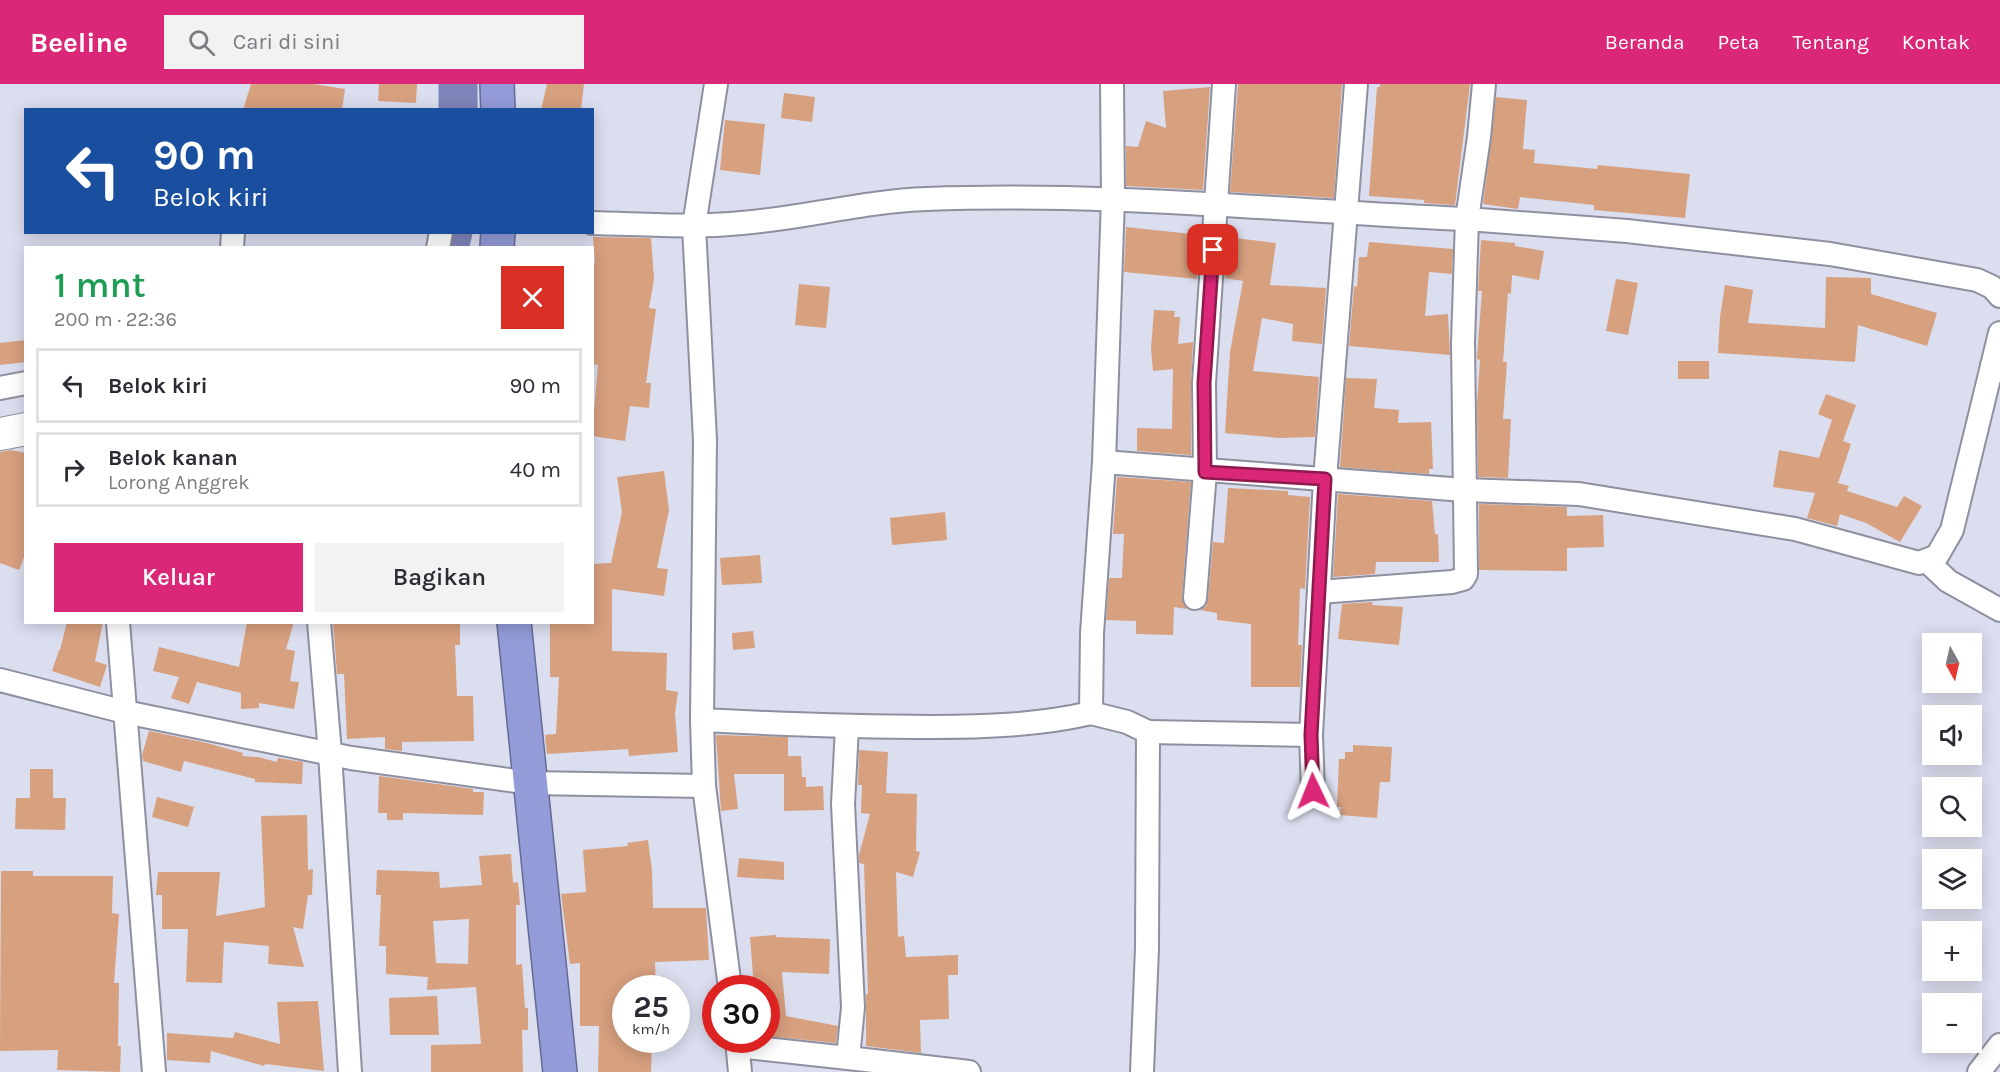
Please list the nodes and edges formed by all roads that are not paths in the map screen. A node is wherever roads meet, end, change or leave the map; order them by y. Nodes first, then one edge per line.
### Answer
1 (497, 84) edge
2 (716, 84) edge
3 (1112, 84) edge
4 (1224, 84) edge
5 (1356, 84) edge
6 (1484, 84) edge
7 (498, 108) edge
8 (1113, 198) junction
9 (1216, 206) junction
10 (1347, 214) junction
11 (1467, 219) junction
12 (594, 223) edge
13 (694, 226) junction
14 (2000, 296) edge
15 (2000, 333) edge
16 (1996, 369) edge
17 (24, 383) edge
18 (0, 388) edge
19 (24, 429) edge
20 (0, 434) edge
21 (1104, 462) junction
22 (1205, 472) junction
23 (1325, 479) junction
24 (1464, 490) junction
25 (1928, 562) junction
26 (1319, 592) junction
27 (1195, 598) dead end
28 (2000, 610) edge
29 (118, 624) edge
30 (319, 624) edge
31 (514, 624) edge
32 (0, 680) edge
33 (125, 712) junction
34 (1092, 713) junction
35 (702, 720) junction
36 (847, 727) junction
37 (1148, 732) junction
38 (1311, 735) junction
39 (330, 753) junction
40 (531, 783) junction
41 (704, 786) junction
42 (1313, 791) dead end
43 (728, 975) edge
44 (2000, 1045) edge
45 (780, 1049) edge
46 (738, 1053) edge
47 (848, 1058) junction
48 (154, 1072) edge
49 (350, 1072) edge
50 (560, 1072) edge
51 (740, 1072) edge
52 (969, 1072) edge
53 (1142, 1072) edge
54 (1979, 1072) edge

1 - 7 highway
2 - 13 street
3 - 8 street
4 - 9 street
5 - 10 street
6 - 11 street
8 - 9 street
8 - 13 street
8 - 21 street
9 - 10 street
9 - 22 street
10 - 11 street
10 - 23 street
11 - 14 street
11 - 24 street
12 - 13 street
13 - 35 street
15 - 16 street
16 - 25 street
17 - 18 street
19 - 20 street
21 - 22 street
21 - 34 street
22 - 23 street
22 - 27 street
23 - 24 street
23 - 26 street
24 - 25 street
24 - 26 street
25 - 28 street
26 - 38 street
29 - 33 street
30 - 39 street
31 - 40 highway
32 - 33 street
33 - 39 street
33 - 48 street
34 - 36 street
34 - 37 street
35 - 36 street
35 - 41 street
36 - 47 street
37 - 38 street
37 - 53 street
38 - 42 street
39 - 40 street
39 - 49 street
40 - 41 street
40 - 50 highway
41 - 43 street
44 - 54 street
45 - 47 street
46 - 51 street
47 - 52 street

